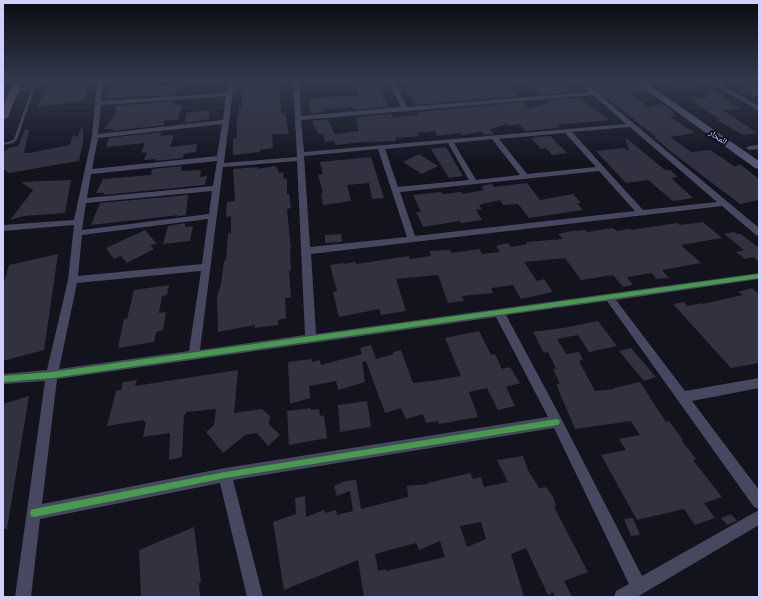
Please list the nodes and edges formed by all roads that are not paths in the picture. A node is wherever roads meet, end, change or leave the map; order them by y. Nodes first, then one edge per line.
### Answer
1 (26, 109) edge
2 (97, 109) edge
3 (228, 109) edge
4 (298, 109) edge
5 (405, 109) edge
6 (613, 109) edge
7 (678, 109) edge
8 (692, 109) edge
9 (298, 118) junction
10 (226, 122) junction
11 (632, 125) junction
12 (567, 131) junction
13 (95, 136) junction
14 (494, 137) junction
15 (450, 141) junction
16 (3, 144) edge
17 (759, 146) edge
18 (381, 147) junction
19 (749, 148) junction
20 (759, 154) edge
21 (300, 157) junction
22 (220, 162) junction
23 (759, 166) edge
24 (602, 170) junction
25 (87, 172) junction
26 (525, 177) junction
27 (474, 182) junction
28 (217, 188) junction
29 (396, 190) junction
30 (82, 201) junction
31 (725, 203) junction
32 (641, 213) junction
33 (213, 216) junction
34 (78, 227) junction
35 (3, 228) edge
36 (759, 233) edge
37 (412, 239) junction
38 (306, 251) junction
39 (206, 267) junction
40 (759, 276) edge
41 (73, 280) junction
42 (609, 297) junction
43 (499, 312) junction
44 (311, 339) junction
45 (194, 355) junction
46 (52, 375) junction
47 (3, 379) edge
48 (759, 383) edge
49 (682, 397) junction
50 (557, 422) junction
51 (225, 475) junction
52 (759, 502) edge
53 (34, 513) junction
54 (759, 517) edge
55 (639, 587) junction
56 (23, 597) edge
57 (255, 597) edge
58 (622, 597) edge

1 - 16 lane
2 - 13 street
3 - 10 street
4 - 9 street
5 - 9 street
6 - 11 street
7 - 23 street, المحار
8 - 19 street
9 - 21 street
10 - 13 street
10 - 22 street
11 - 12 street
11 - 31 street
12 - 14 street
12 - 24 street
13 - 25 street
14 - 15 street
14 - 26 street
15 - 18 street
15 - 27 street
17 - 19 street
18 - 21 street
18 - 29 street
19 - 20 street
21 - 22 street
21 - 38 street
22 - 25 street
22 - 28 street
24 - 26 street
24 - 32 street
25 - 30 street
26 - 27 street
27 - 29 street
28 - 30 street
28 - 33 street
29 - 37 street
30 - 34 street
31 - 32 street
31 - 36 street
32 - 37 street
33 - 34 street
33 - 39 street
34 - 35 street
34 - 41 street
37 - 38 street
38 - 44 street
39 - 41 street
39 - 45 street
40 - 42 street
41 - 46 street
42 - 43 street
42 - 49 street
43 - 44 street
43 - 50 street
44 - 45 street
45 - 46 street
46 - 47 street
46 - 53 street
48 - 49 street
49 - 52 street
50 - 51 street
50 - 55 street
51 - 53 street
51 - 57 street
53 - 56 street
54 - 55 street
55 - 58 street

